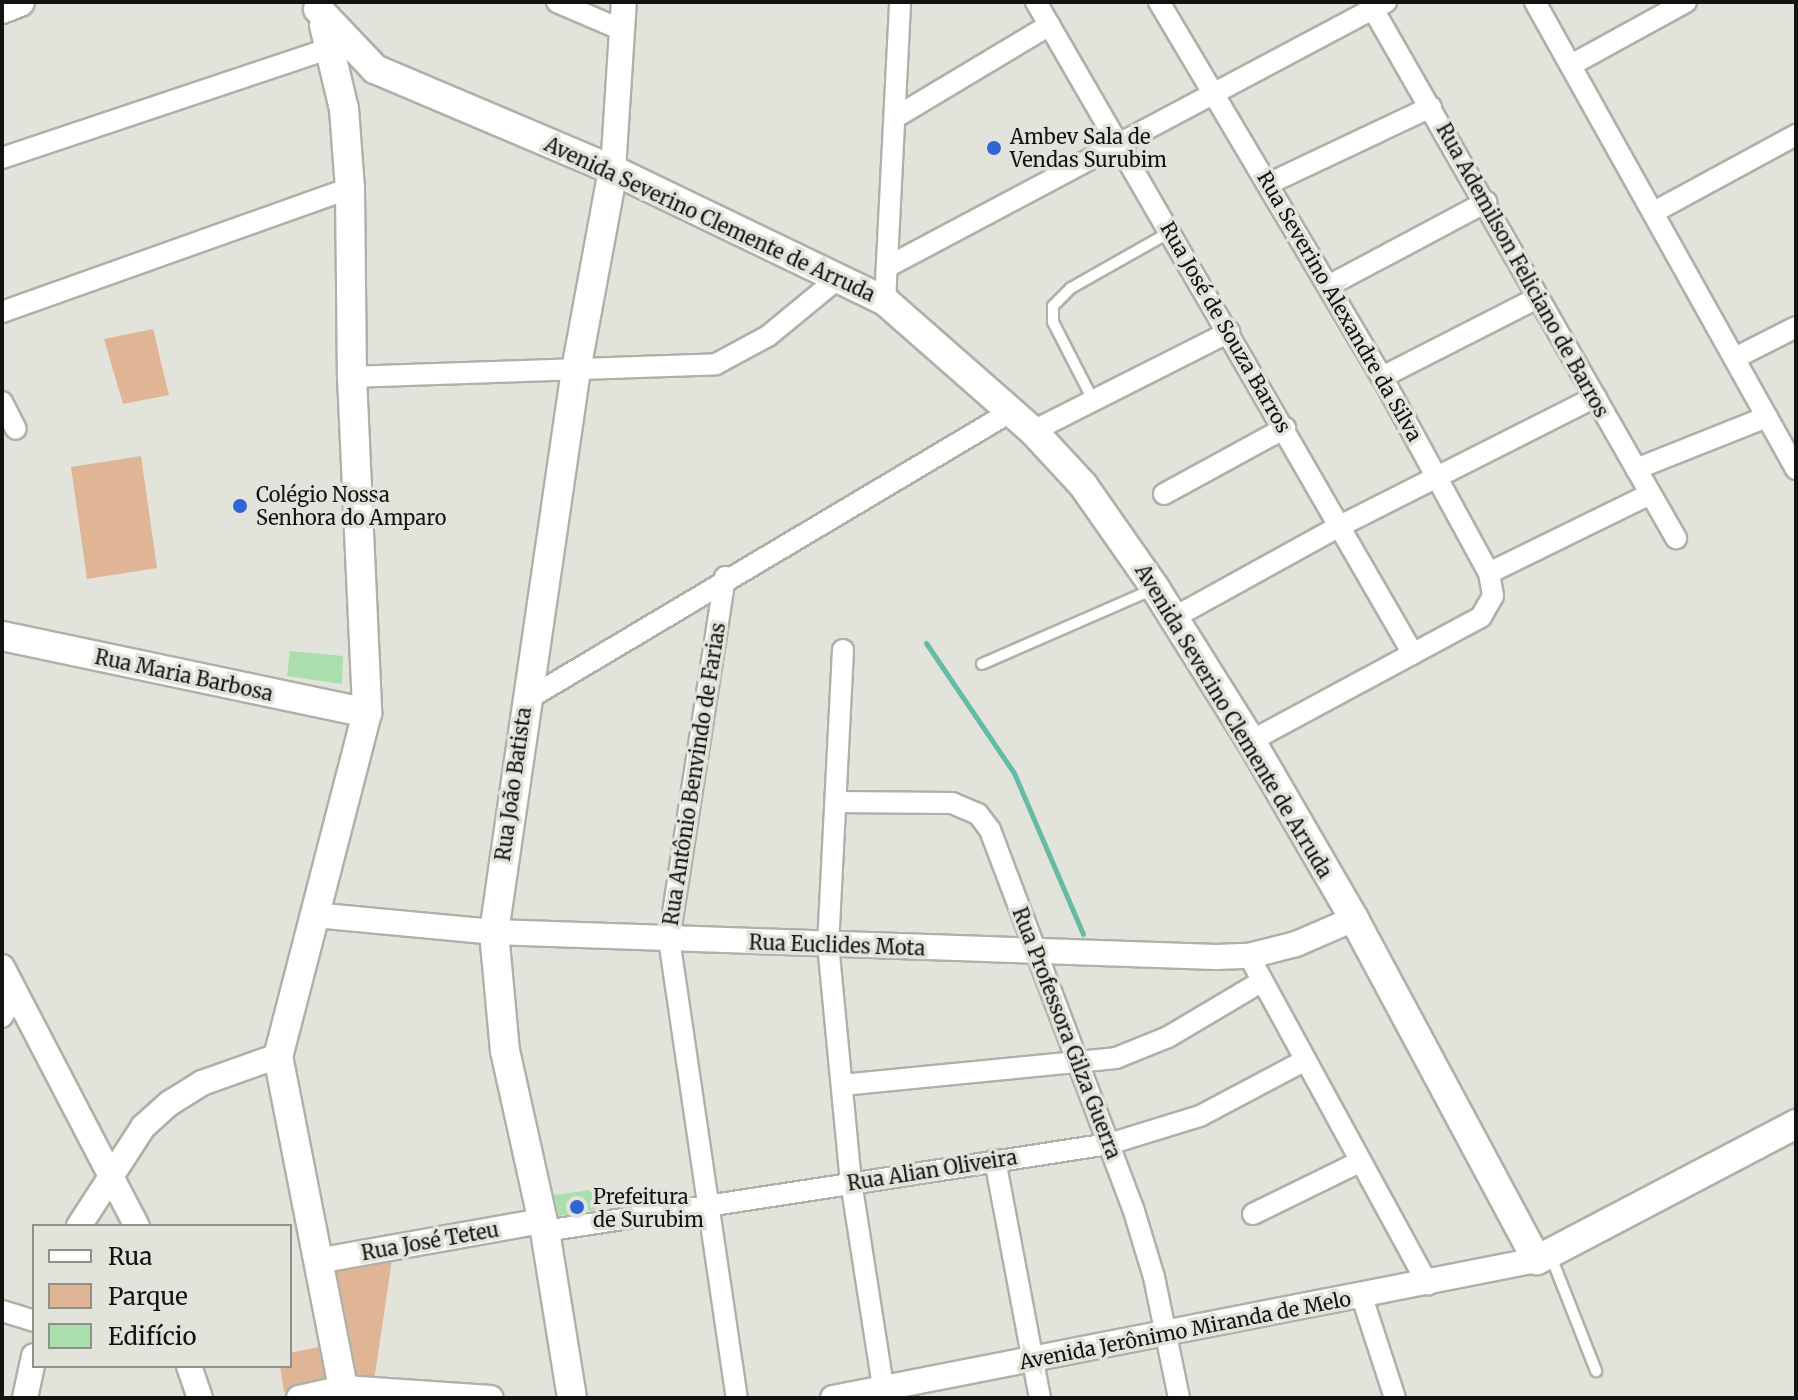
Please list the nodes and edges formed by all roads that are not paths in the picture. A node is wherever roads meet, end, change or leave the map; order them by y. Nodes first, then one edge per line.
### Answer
1 (20, 2) edge
2 (557, 2) edge
3 (624, 2) edge
4 (900, 2) edge
5 (1036, 2) edge
6 (1159, 2) edge
7 (1535, 2) edge
8 (1686, 2) edge
9 (323, 4) edge
10 (1376, 4) edge
11 (2, 9) edge
12 (1050, 25) junction
13 (622, 30) junction
14 (333, 47) junction
15 (1571, 65) junction
16 (1215, 93) junction
17 (1431, 107) junction
18 (896, 117) junction
19 (1796, 135) edge
20 (1119, 144) junction
21 (2, 158) edge
22 (613, 170) junction
23 (1270, 183) junction
24 (350, 188) junction
25 (1486, 202) junction
26 (1654, 212) junction
27 (1170, 232) junction
28 (889, 266) junction
29 (841, 276) junction
30 (1330, 285) junction
31 (1537, 298) junction
32 (885, 301) junction
33 (2, 312) edge
34 (1796, 327) edge
35 (1229, 332) junction
36 (1735, 358) junction
37 (576, 370) junction
38 (352, 377) junction
39 (1382, 377) junction
40 (1595, 397) junction
41 (1093, 400) junction
42 (2, 402) edge
43 (1012, 411) junction
44 (1767, 417) junction
45 (1285, 428) junction
46 (16, 429) dead end
47 (1033, 431) junction
48 (1636, 469) junction
49 (1796, 469) edge
50 (1437, 476) junction
51 (1164, 494) dead end
52 (1650, 494) junction
53 (1342, 525) junction
54 (1676, 538) dead end
55 (1489, 573) junction
56 (725, 577) junction
57 (1155, 588) junction
58 (1175, 617) junction
59 (2, 636) edge
60 (843, 650) dead end
61 (1413, 654) junction
62 (982, 664) dead end
63 (526, 700) junction
64 (367, 713) junction
65 (1251, 741) junction
66 (836, 802) junction
67 (314, 915) junction
68 (1354, 919) junction
69 (494, 932) junction
70 (669, 939) junction
71 (828, 944) junction
72 (1036, 951) junction
73 (1249, 956) junction
74 (2, 967) edge
75 (1259, 983) junction
76 (16, 994) junction
77 (2, 1017) edge
78 (278, 1056) junction
79 (1304, 1061) junction
80 (1077, 1062) junction
81 (842, 1085) junction
82 (1796, 1124) edge
83 (1109, 1144) junction
84 (995, 1160) junction
85 (1361, 1161) junction
86 (111, 1170) junction
87 (851, 1182) junction
88 (710, 1206) junction
89 (1253, 1214) dead end
90 (80, 1224) edge
91 (136, 1224) edge
92 (544, 1226) junction
93 (1544, 1257) junction
94 (317, 1261) junction
95 (1428, 1284) junction
96 (1362, 1297) junction
97 (2, 1311) edge
98 (32, 1320) edge
99 (1165, 1334) junction
100 (1033, 1360) junction
101 (32, 1365) edge
102 (190, 1368) edge
103 (1596, 1371) dead end
104 (344, 1393) edge
105 (884, 1393) edge
106 (25, 1398) edge
107 (200, 1398) edge
108 (299, 1398) edge
109 (491, 1398) edge
110 (572, 1398) edge
111 (737, 1398) edge
112 (833, 1398) edge
113 (1040, 1398) edge
114 (1179, 1398) edge
115 (1395, 1398) edge

1 - 11 main road
2 - 13 street
3 - 13 street
4 - 18 street
5 - 12 street, Rua José de Souza Barros
6 - 16 street, Rua Severino Alexandre da Silva
7 - 15 street
8 - 15 street
9 - 14 main road
9 - 22 main road, Avenida Severino Clemente de Arruda
10 - 16 street
10 - 17 street, Rua Ademilson Feliciano de Barros
12 - 18 street
12 - 20 street, Rua José de Souza Barros
13 - 22 street
14 - 21 street
14 - 24 main road
15 - 26 street
16 - 20 street
16 - 23 street, Rua Severino Alexandre da Silva
17 - 23 street
17 - 25 street, Rua Ademilson Feliciano de Barros
18 - 28 street
19 - 26 street
20 - 27 street, Rua José de Souza Barros
20 - 28 street
22 - 29 main road, Avenida Severino Clemente de Arruda
22 - 37 main road, Rua João Batista
23 - 30 street, Rua Severino Alexandre da Silva
24 - 33 street
24 - 38 main road
25 - 30 street
25 - 31 street, Rua Ademilson Feliciano de Barros
26 - 36 street
27 - 35 street, Rua José de Souza Barros
27 - 41 lane
28 - 32 street
29 - 32 main road, Avenida Severino Clemente de Arruda
29 - 37 street
30 - 39 street, Rua Severino Alexandre da Silva
31 - 39 street
31 - 40 street, Rua Ademilson Feliciano de Barros
32 - 43 main road, Avenida Severino Clemente de Arruda
34 - 36 street
35 - 41 street
35 - 45 street, Rua José de Souza Barros
36 - 44 street
37 - 38 street
37 - 63 main road, Rua João Batista
38 - 64 main road
39 - 50 street, Rua Severino Alexandre da Silva
40 - 48 street, Rua Ademilson Feliciano de Barros
40 - 50 street
41 - 47 street
42 - 46 street
43 - 47 main road, Avenida Severino Clemente de Arruda
43 - 56 street
44 - 48 street
44 - 49 street
45 - 51 street
45 - 53 street, Rua José de Souza Barros
47 - 57 main road, Avenida Severino Clemente de Arruda
48 - 52 street, Rua Ademilson Feliciano de Barros
50 - 53 street
50 - 55 street, Rua Severino Alexandre da Silva
52 - 54 street, Rua Ademilson Feliciano de Barros
52 - 55 street
53 - 58 street
53 - 61 street, Rua José de Souza Barros
55 - 61 street
56 - 63 street
56 - 70 street, Rua Antônio Benvindo de Farias
57 - 58 main road, Avenida Severino Clemente de Arruda
57 - 62 lane
58 - 65 main road, Avenida Severino Clemente de Arruda
59 - 64 main road, Rua Maria Barbosa
60 - 66 street
61 - 65 street
63 - 69 main road, Rua João Batista
64 - 67 main road
65 - 68 main road, Avenida Severino Clemente de Arruda
66 - 71 street
66 - 72 street, Rua Professora Gilza Guerra
67 - 69 street, Rua Euclides Mota
67 - 78 main road
68 - 73 street, Rua Euclides Mota
68 - 93 main road, Avenida Severino Clemente de Arruda
69 - 70 street, Rua Euclides Mota
69 - 92 main road, Rua João Batista
70 - 71 street, Rua Euclides Mota
70 - 88 street, Rua Antônio Benvindo de Farias
71 - 72 street, Rua Euclides Mota
71 - 81 street
72 - 73 street, Rua Euclides Mota
72 - 80 street, Rua Professora Gilza Guerra
73 - 75 street
74 - 76 street
75 - 79 street
75 - 80 street
76 - 77 street
76 - 86 street
78 - 86 street
78 - 94 main road
79 - 83 street, Rua Alian Oliveira
79 - 85 street
80 - 81 street
80 - 83 street, Rua Professora Gilza Guerra
81 - 87 street
82 - 93 main road
83 - 84 street, Rua Alian Oliveira
83 - 99 street, Rua Professora Gilza Guerra
84 - 87 street, Rua Alian Oliveira
84 - 100 street
85 - 89 street
85 - 95 street
86 - 90 street
86 - 91 street
87 - 88 street, Rua Alian Oliveira
87 - 105 street
88 - 92 street, Rua Alian Oliveira
88 - 111 street, Rua Antônio Benvindo de Farias
92 - 94 street, Rua José Teteu
92 - 110 main road, Rua João Batista
93 - 95 street, Avenida Jerônimo Miranda de Melo
93 - 103 lane
94 - 104 main road
95 - 96 street, Avenida Jerônimo Miranda de Melo
96 - 99 street, Avenida Jerônimo Miranda de Melo
96 - 115 street
97 - 98 street
99 - 100 street, Avenida Jerônimo Miranda de Melo
99 - 114 street, Rua Professora Gilza Guerra
100 - 105 street, Avenida Jerônimo Miranda de Melo
100 - 113 street
101 - 106 street
102 - 107 street
104 - 108 street
104 - 109 street
105 - 112 street, Avenida Jerônimo Miranda de Melo

